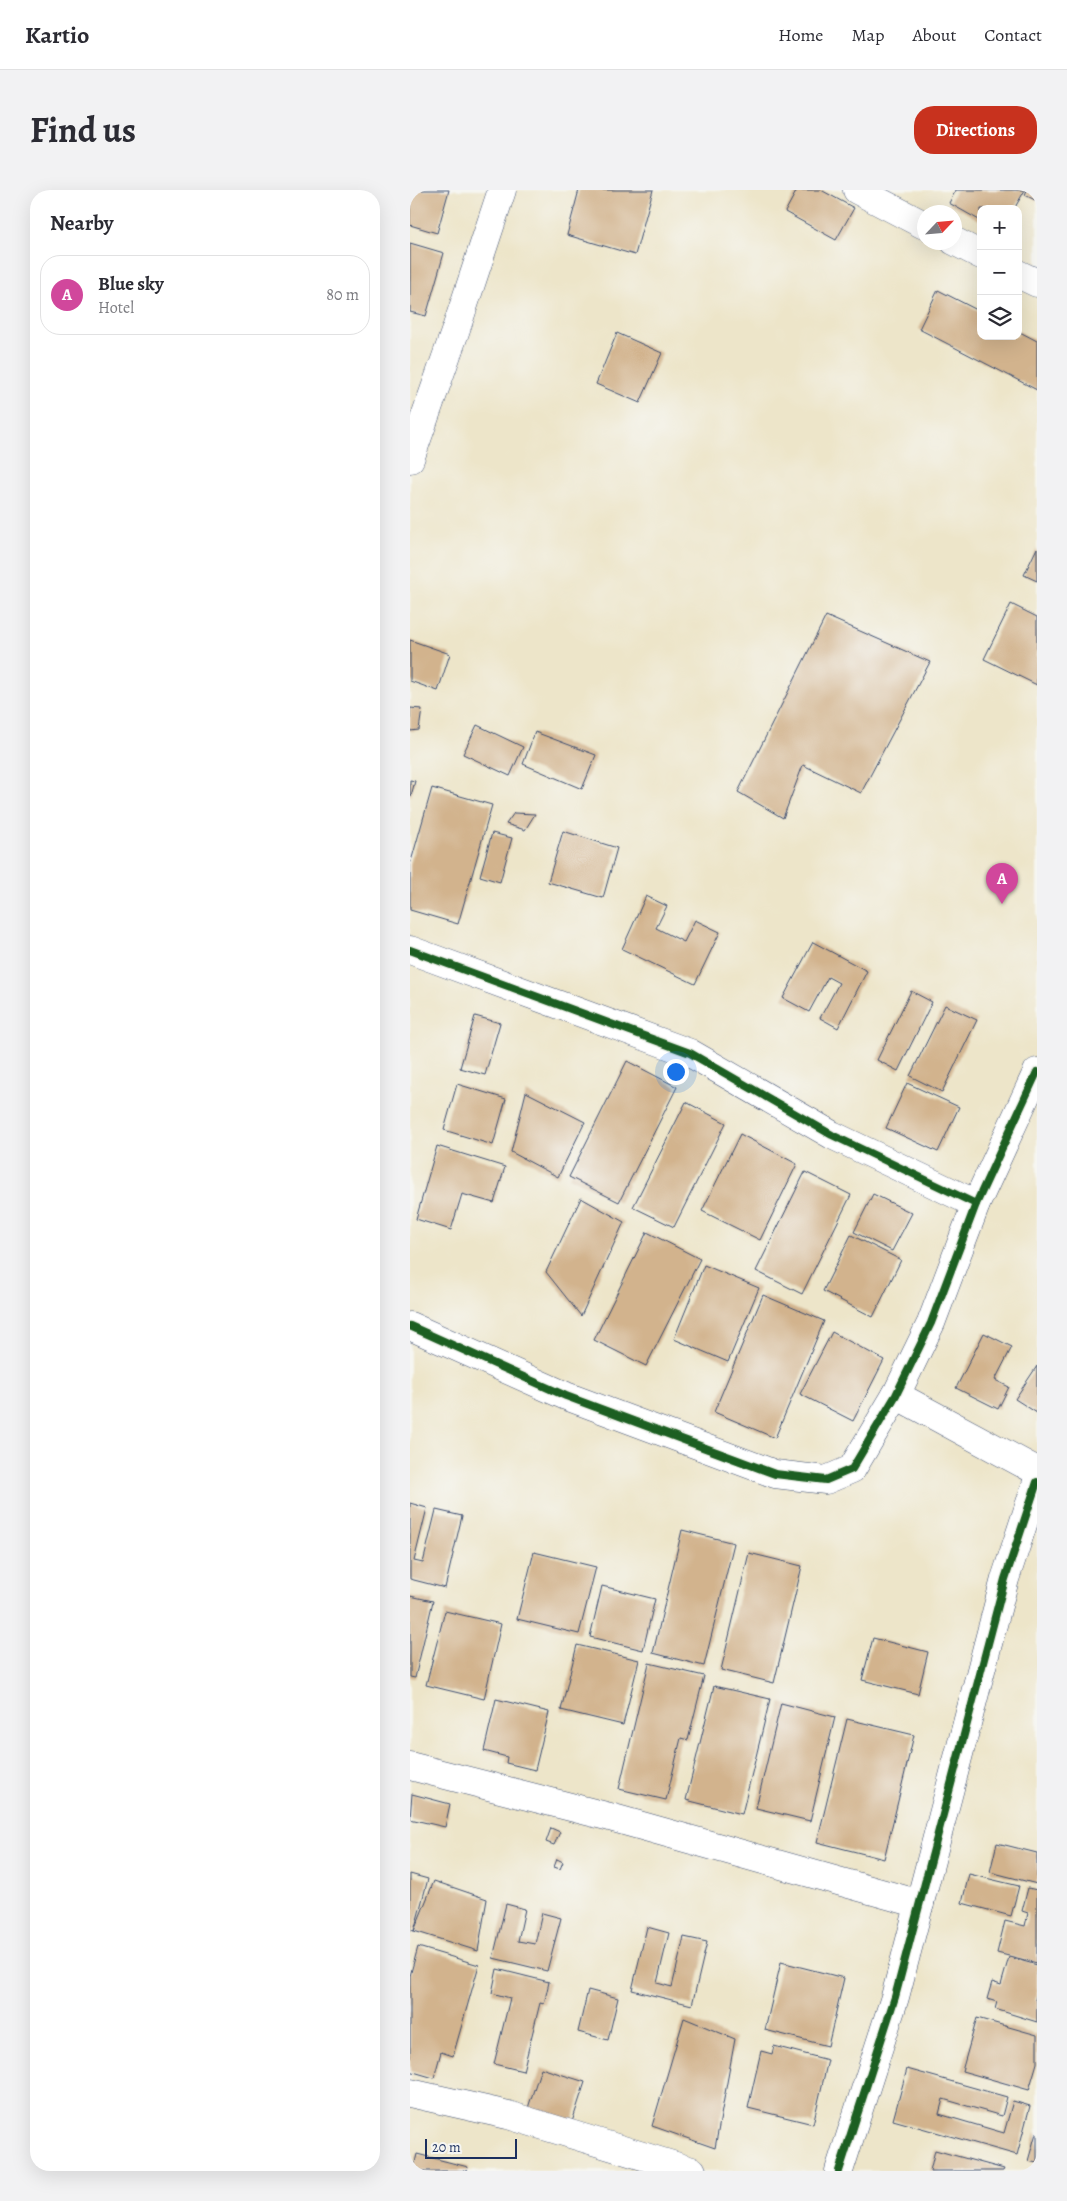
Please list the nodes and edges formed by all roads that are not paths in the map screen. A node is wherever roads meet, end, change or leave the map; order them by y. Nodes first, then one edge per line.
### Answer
1 (502, 190) edge
2 (857, 190) edge
3 (917, 221) edge
4 (962, 245) edge
5 (977, 253) edge
6 (1022, 276) edge
7 (1037, 283) edge
8 (410, 459) edge
9 (410, 950) edge
10 (1035, 1082) edge
11 (976, 1204) junction
12 (410, 1326) edge
13 (896, 1394) junction
14 (1037, 1471) edge
15 (1037, 1482) edge
16 (410, 1766) edge
17 (920, 1904) junction
18 (410, 2092) edge
19 (692, 2171) edge
20 (839, 2171) edge

1 - 8 street
2 - 3 street
4 - 5 street
6 - 7 street
9 - 11 street
10 - 11 street
11 - 13 street
12 - 13 street
13 - 14 street
15 - 17 street
16 - 17 street
17 - 20 street
18 - 19 street

